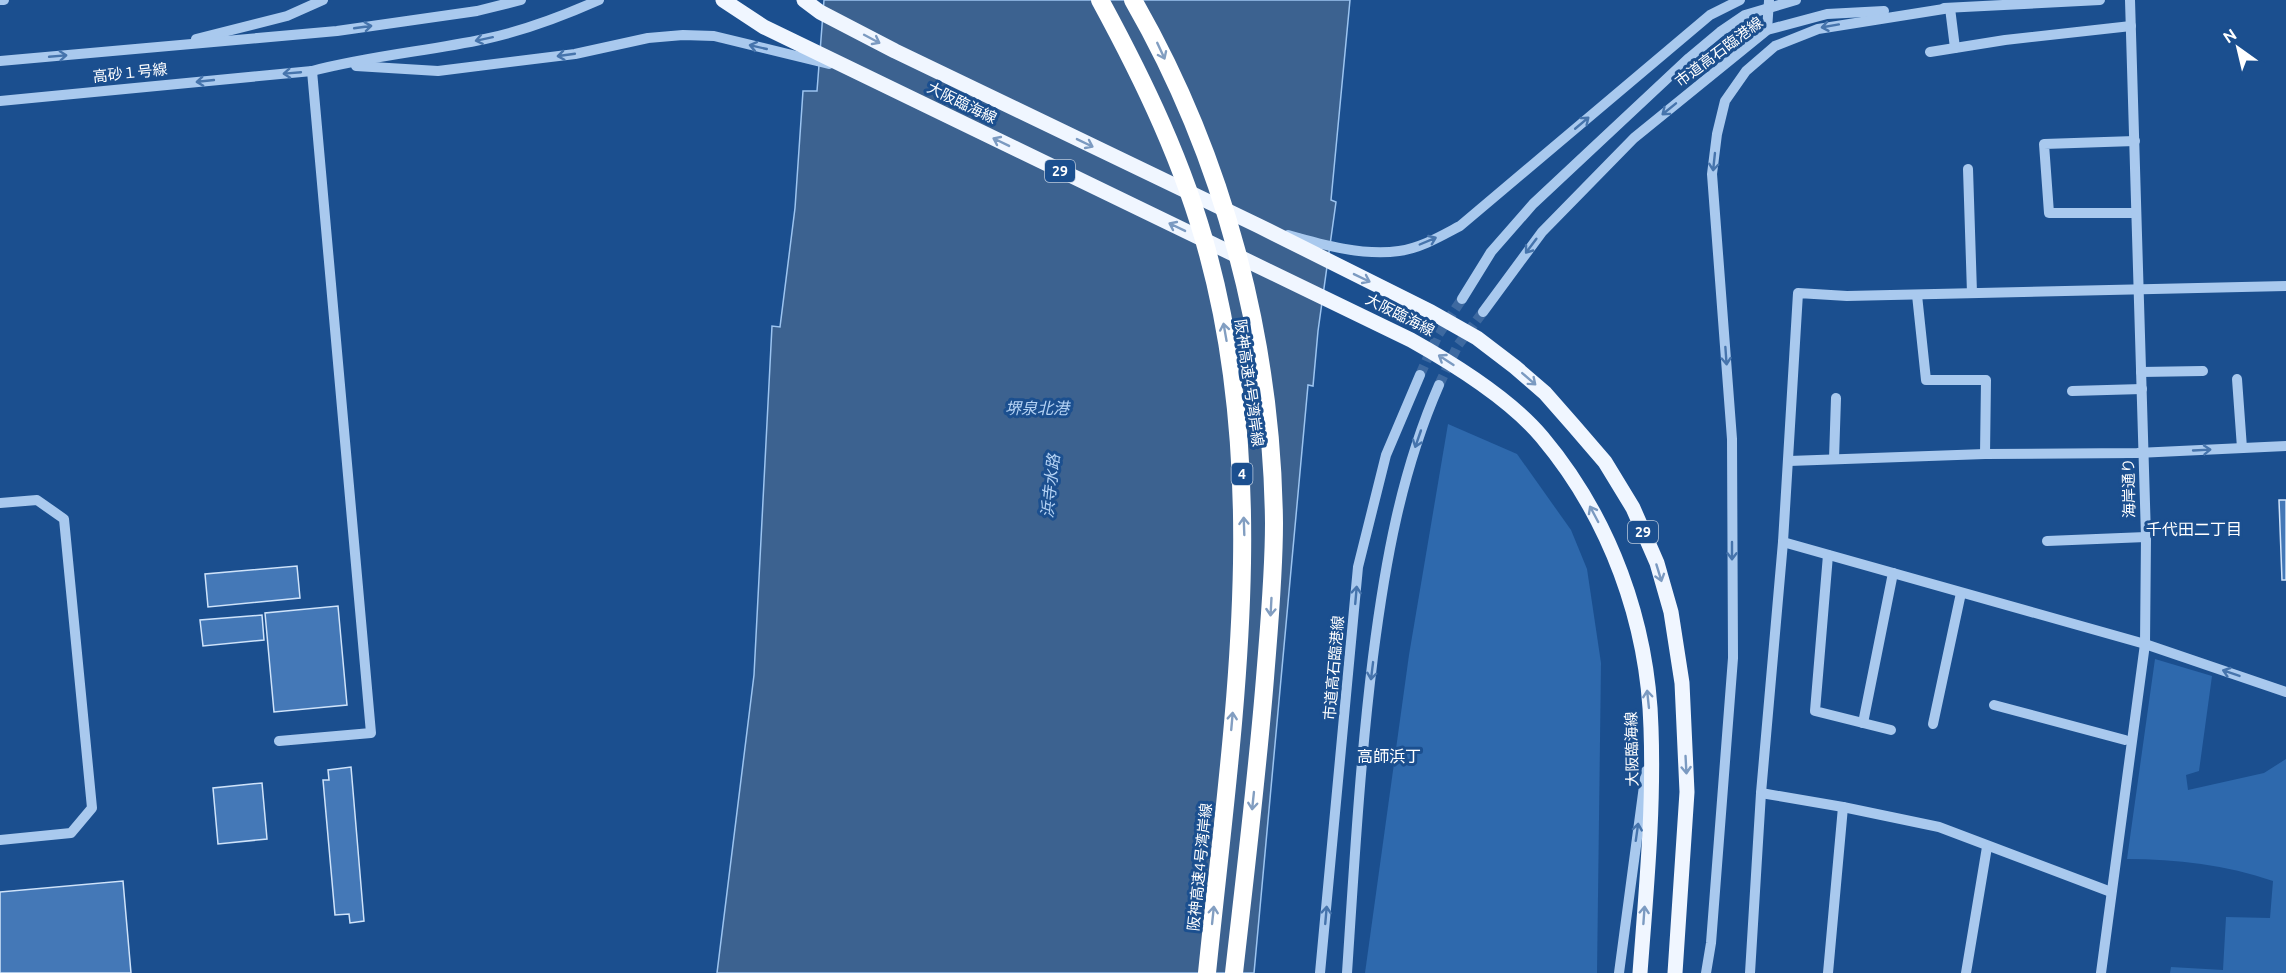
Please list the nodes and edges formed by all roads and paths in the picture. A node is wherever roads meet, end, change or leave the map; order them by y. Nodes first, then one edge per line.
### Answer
1 (521, 0) edge
2 (598, 0) edge
3 (723, 0) edge
4 (804, 0) edge
5 (1100, 0) edge
6 (1133, 0) edge
7 (1740, 0) edge
8 (1796, 0) edge
9 (2100, 0) edge
10 (2130, 0) edge
11 (319, 1) edge
12 (1769, 3) edge
13 (1950, 8) junction
14 (2131, 26) junction
15 (1767, 30) junction
16 (161, 48) junction
17 (1955, 48) junction
18 (1930, 52) dead end
19 (815, 56) junction
20 (0, 61) edge
21 (338, 64) junction
22 (312, 71) junction
23 (0, 101) edge
24 (2134, 141) junction
25 (1968, 170) dead end
26 (2136, 213) junction
27 (1310, 247) junction
28 (2286, 286) edge
29 (2138, 290) junction
30 (1972, 293) junction
31 (1917, 295) junction
32 (1462, 299) tunnel mouth
33 (1483, 312) tunnel mouth
34 (2203, 371) dead end
35 (2141, 372) junction
36 (1420, 375) tunnel mouth
37 (2237, 379) dead end
38 (1439, 385) tunnel mouth
39 (2142, 389) junction
40 (2072, 391) dead end
41 (1836, 398) dead end
42 (2286, 446) edge
43 (2242, 448) junction
44 (2144, 453) junction
45 (1984, 454) junction
46 (1834, 459) junction
47 (1789, 461) junction
48 (0, 503) edge
49 (2146, 537) junction
50 (2047, 541) dead end
51 (1783, 543) junction
52 (1828, 555) junction
53 (1893, 573) junction
54 (1961, 593) junction
55 (2145, 644) junction
56 (2286, 692) edge
57 (1994, 705) dead end
58 (1863, 723) junction
59 (1933, 724) dead end
60 (1651, 727) junction
61 (1891, 730) dead end
62 (2125, 740) dead end
63 (279, 741) dead end
64 (1761, 793) junction
65 (1843, 807) junction
66 (0, 840) edge
67 (1987, 847) junction
68 (2111, 892) junction
69 (1207, 973) edge
70 (1234, 973) edge
71 (1320, 973) edge
72 (1347, 973) edge
73 (1618, 973) edge
74 (1640, 973) edge
75 (1675, 973) edge
76 (1706, 973) edge
77 (1749, 973) edge
78 (1828, 973) edge
79 (1966, 973) edge
80 (2101, 973) edge

16 -> 1 street, 高砂１号線
2 -> 21 street
3 - 19 main road, 大阪臨海線 / 29
4 -> 27 main road, 大阪臨海線 / 29
69 -> 5 highway, 阪神高速4号湾岸線 / 4
6 -> 70 highway, 阪神高速4号湾岸線 / 4
27 -> 7 street
8 - 12 street, 市道高石臨港線
9 - 13 street, 市道高石臨港線
10 - 14 street, 海岸通り
11 - 16 street
12 - 15 street
12 - 32 street, 市道高石臨港線
13 - 15 street, 市道高石臨港線
13 - 17 street
13 -> 76 street
14 - 17 street
14 - 24 street, 海岸通り
15 -> 33 street, 市道高石臨港線
20 -> 16 street, 高砂１号線
17 - 18 street
19 -> 21 street
60 -> 19 main road, 大阪臨海線 / 29
21 - 22 street, 高砂１号線
22 -> 23 street, 高砂１号線
22 - 63 street
24 - 26 street, 海岸通り
24 - 26 street
25 - 30 street
26 - 29 street, 海岸通り
27 -> 75 main road, 大阪臨海線 / 29
28 - 29 street
29 - 30 street
29 - 35 street, 海岸通り
30 - 31 street
31 - 45 street
31 - 47 street
34 - 35 street
35 - 39 street, 海岸通り
71 -> 36 street, 市道高石臨港線
37 - 43 street
38 -> 72 street
39 - 40 street
39 - 44 street, 海岸通り
41 - 46 street
42 - 43 street
44 -> 43 street
44 - 45 street
44 - 49 street, 海岸通り
45 - 46 street
46 - 47 street
47 - 51 street
48 - 66 street
49 - 50 street
49 - 55 street, 海岸通り
51 - 52 street
51 - 64 street
52 - 53 street
52 - 58 street
53 - 54 street
53 - 58 street
54 - 55 street
54 - 59 street
56 -> 55 street
55 - 68 street, 海岸通り
57 - 62 street
58 - 61 street
73 -> 60 street
74 -> 60 main road, 大阪臨海線 / 29
64 - 65 street
64 - 77 street
65 - 67 street
65 - 78 street
67 - 68 street
67 - 79 street
68 - 80 street, 海岸通り

